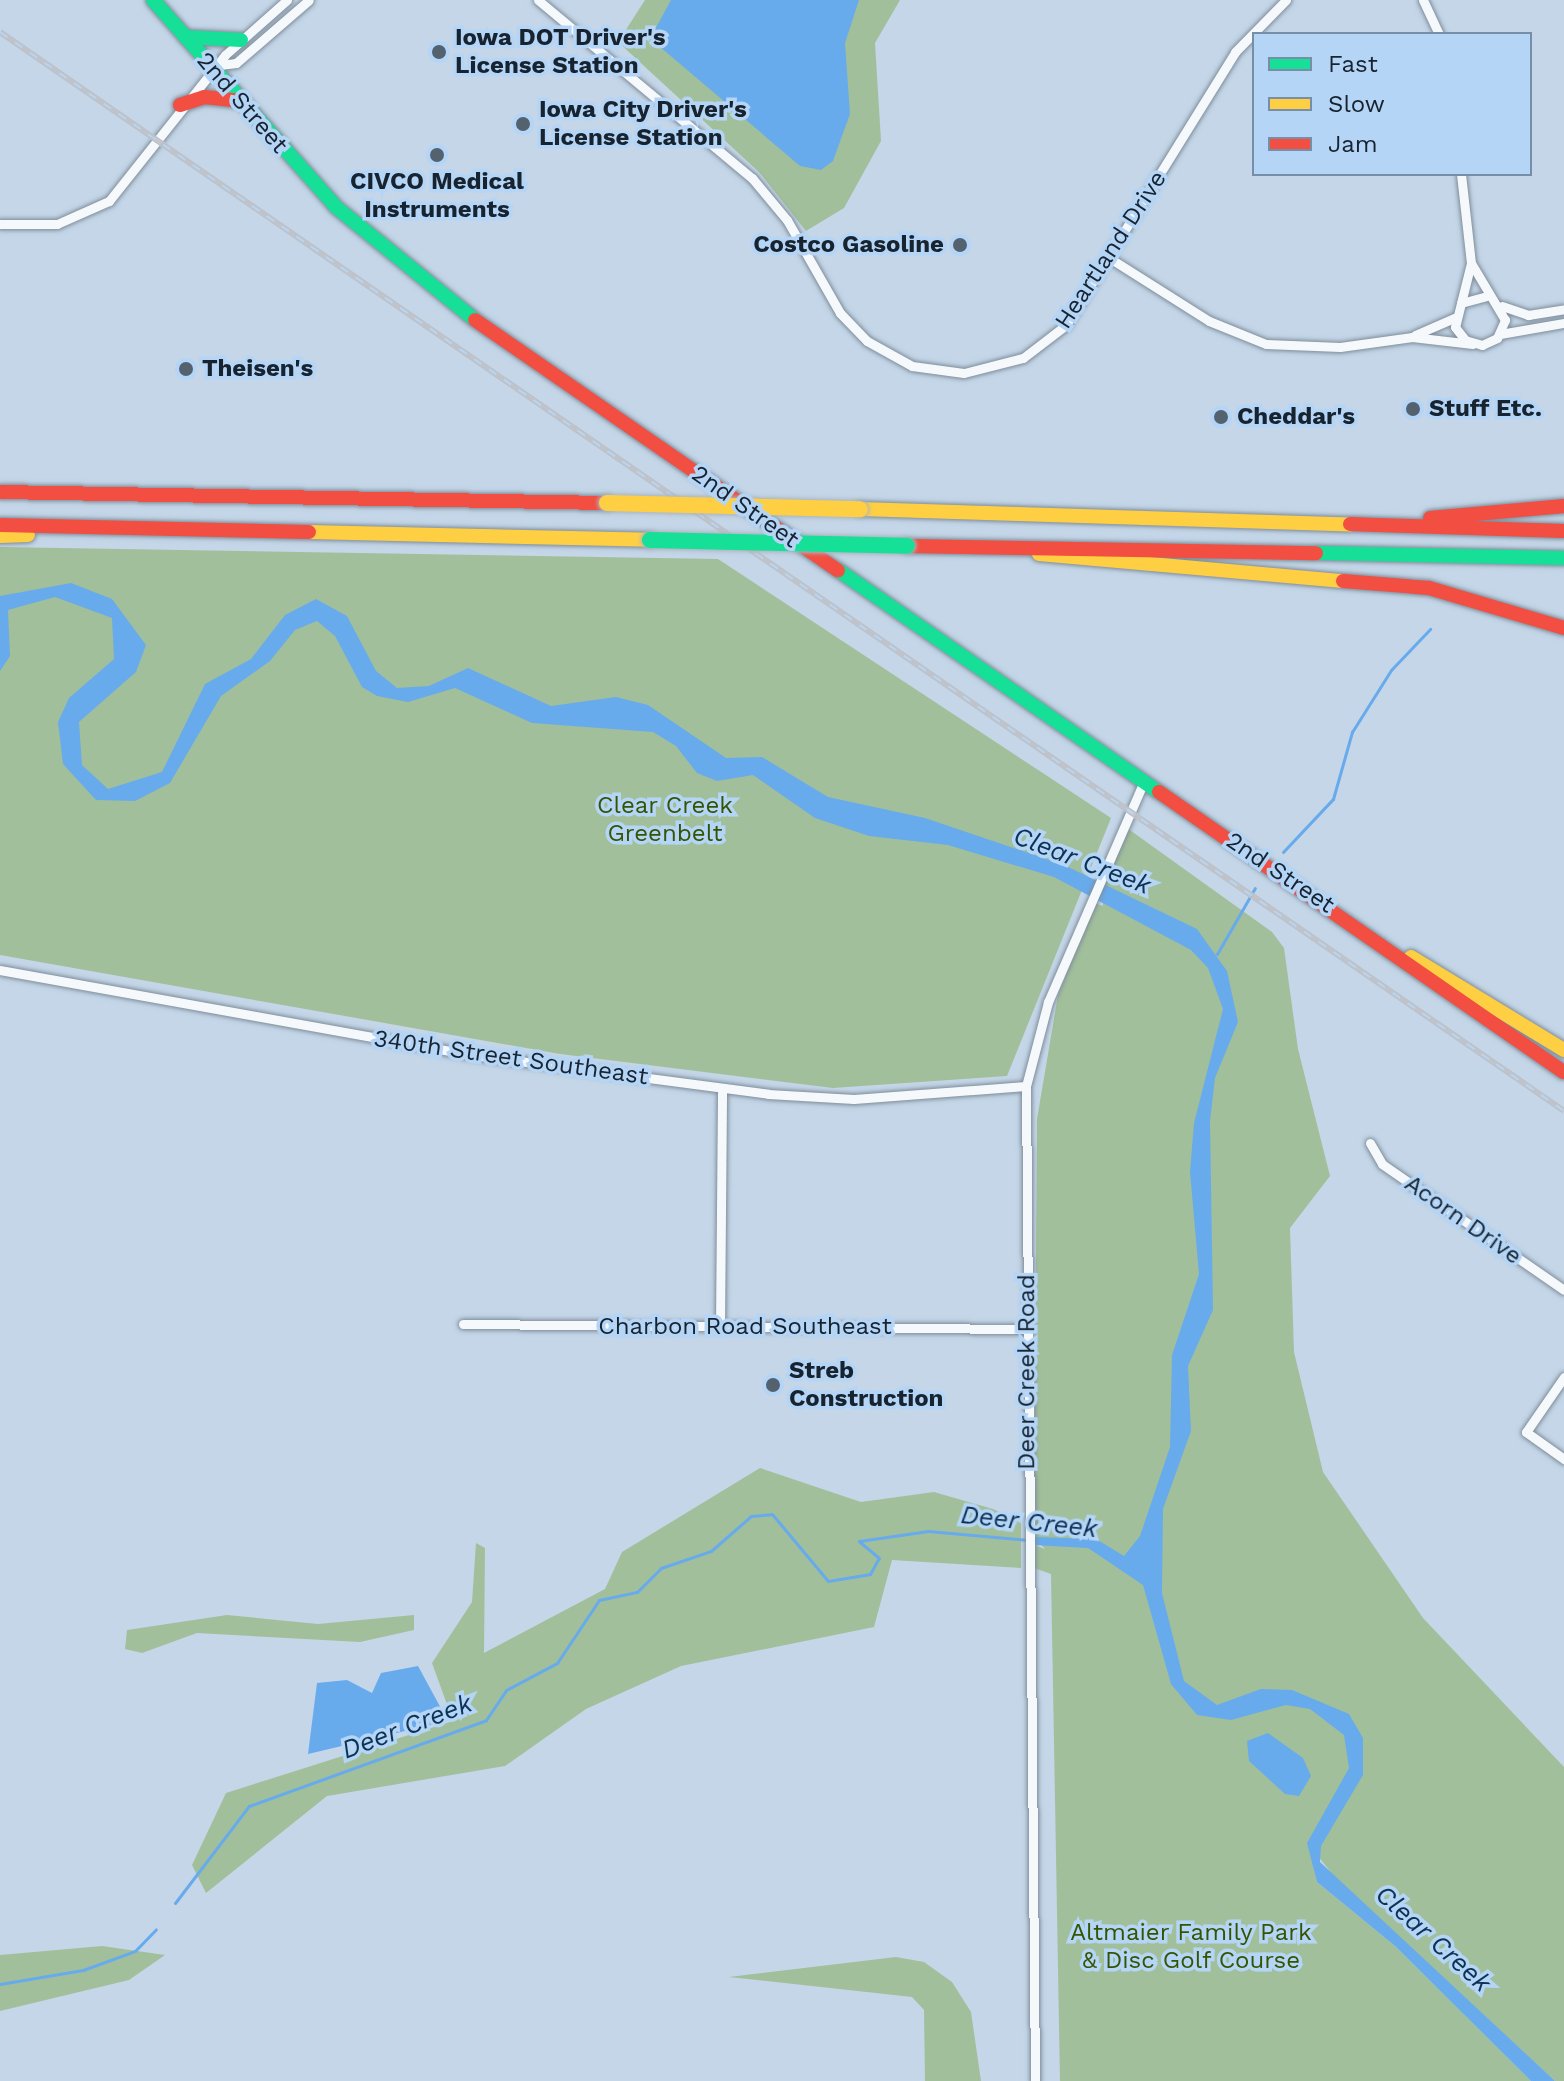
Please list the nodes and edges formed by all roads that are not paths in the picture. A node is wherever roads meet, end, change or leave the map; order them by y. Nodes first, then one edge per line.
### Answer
1 (153, 0) edge
2 (287, 0) edge
3 (309, 0) edge
4 (538, 0) edge
5 (1286, 0) edge
6 (1423, 0) edge
7 (1255, 32) edge
8 (1438, 32) edge
9 (1252, 35) edge
10 (185, 37) junction
11 (241, 40) junction
12 (217, 68) junction
13 (240, 101) junction
14 (180, 105) junction
15 (1461, 176) edge
16 (0, 224) edge
17 (1111, 259) junction
18 (1471, 263) junction
19 (1488, 296) junction
20 (1461, 303) junction
21 (1501, 305) junction
22 (1564, 309) edge
23 (1454, 318) junction
24 (1564, 323) edge
25 (1500, 334) junction
26 (1412, 337) junction
27 (1473, 344) junction
28 (0, 483) edge
29 (0, 492) edge
30 (196, 496) junction
31 (1564, 506) edge
32 (1284, 524) junction
33 (0, 525) edge
34 (186, 527) junction
35 (1564, 531) edge
36 (0, 536) edge
37 (1010, 546) junction
38 (1564, 558) edge
39 (1564, 628) edge
40 (1144, 781) junction
41 (1393, 948) junction
42 (0, 970) edge
43 (1564, 1050) edge
44 (1564, 1072) edge
45 (1026, 1086) junction
46 (722, 1088) junction
47 (1370, 1143) dead end
48 (1564, 1290) edge
49 (463, 1324) dead end
50 (720, 1326) junction
51 (1028, 1329) junction
52 (1564, 1377) edge
53 (1564, 1459) edge
54 (1035, 2081) edge

1 - 10 main road, 2nd Street
2 - 11 street
3 - 12 street
4 - 17 street, Heartland Drive
5 - 7 street, Heartland Drive
6 - 8 street
9 - 17 street, Heartland Drive
10 - 11 main road
10 - 12 main road, 2nd Street
11 - 12 street
12 - 13 main road, 2nd Street
12 - 14 street
13 - 14 main road
13 - 40 main road, 2nd Street
14 - 16 street
15 - 18 street
17 - 26 street
18 - 19 street
18 - 20 street
19 - 20 street
19 - 21 street
20 - 23 street
21 - 22 street
21 - 25 street
23 - 26 street
23 - 27 street
24 - 25 street
25 - 27 street
26 - 27 street
28 - 30 main road
29 - 30 main road
30 - 32 main road, bridge
31 - 32 main road
32 - 35 main road
33 - 34 main road
34 - 36 main road
34 - 37 main road, bridge
37 - 38 main road
37 - 39 main road
40 - 41 main road, 2nd Street
40 - 45 street, Deer Creek Road
41 - 43 main road, 2nd Street
41 - 44 main road, 2nd Street
42 - 46 street, 340th Street Southeast
45 - 46 street, 340th Street Southeast
45 - 51 street, Deer Creek Road
46 - 50 street
47 - 48 street, Acorn Drive
49 - 50 street, Charbon Road Southeast
50 - 51 street, Charbon Road Southeast
51 - 54 street, Deer Creek Road
52 - 53 street

